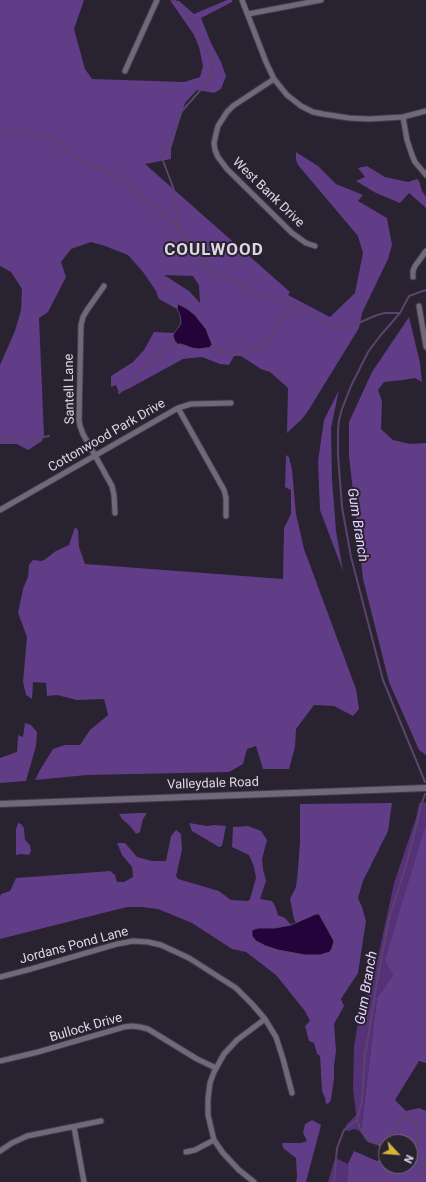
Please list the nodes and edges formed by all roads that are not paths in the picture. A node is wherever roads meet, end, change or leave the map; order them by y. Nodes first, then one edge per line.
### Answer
1 (157, 0) edge
2 (242, 0) edge
3 (321, 0) edge
4 (248, 14) junction
5 (125, 71) dead end
6 (274, 79) junction
7 (426, 111) edge
8 (403, 116) junction
9 (426, 175) edge
10 (315, 246) dead end
11 (426, 251) edge
12 (413, 277) dead end
13 (104, 286) dead end
14 (419, 306) dead end
15 (426, 347) edge
16 (231, 403) dead end
17 (178, 408) junction
18 (95, 455) junction
19 (0, 510) edge
20 (115, 514) dead end
21 (226, 516) dead end
22 (426, 788) edge
23 (0, 804) edge
24 (0, 978) edge
25 (265, 1019) junction
26 (0, 1061) edge
27 (216, 1068) junction
28 (292, 1093) dead end
29 (101, 1121) dead end
30 (74, 1126) junction
31 (214, 1140) junction
32 (0, 1151) edge
33 (186, 1152) dead end
34 (84, 1182) edge
35 (254, 1182) edge

1 - 5 street
2 - 4 street
3 - 4 street
4 - 6 street
6 - 8 street
6 - 10 street, West Bank Drive
7 - 8 street
8 - 9 street
11 - 12 street
13 - 18 street, Santell Lane
14 - 15 street
16 - 17 street, Cottonwood Park Drive
17 - 18 street, Cottonwood Park Drive
17 - 21 street
18 - 19 street, Cottonwood Park Drive
18 - 20 street, Santell Lane
22 - 23 street, Valleydale Road
24 - 25 street, Jordans Pond Lane
25 - 27 street
25 - 28 street, Jordans Pond Lane
26 - 27 street, Bullock Drive
27 - 31 street
29 - 30 street
30 - 32 street
30 - 34 street
31 - 33 street
31 - 35 street

